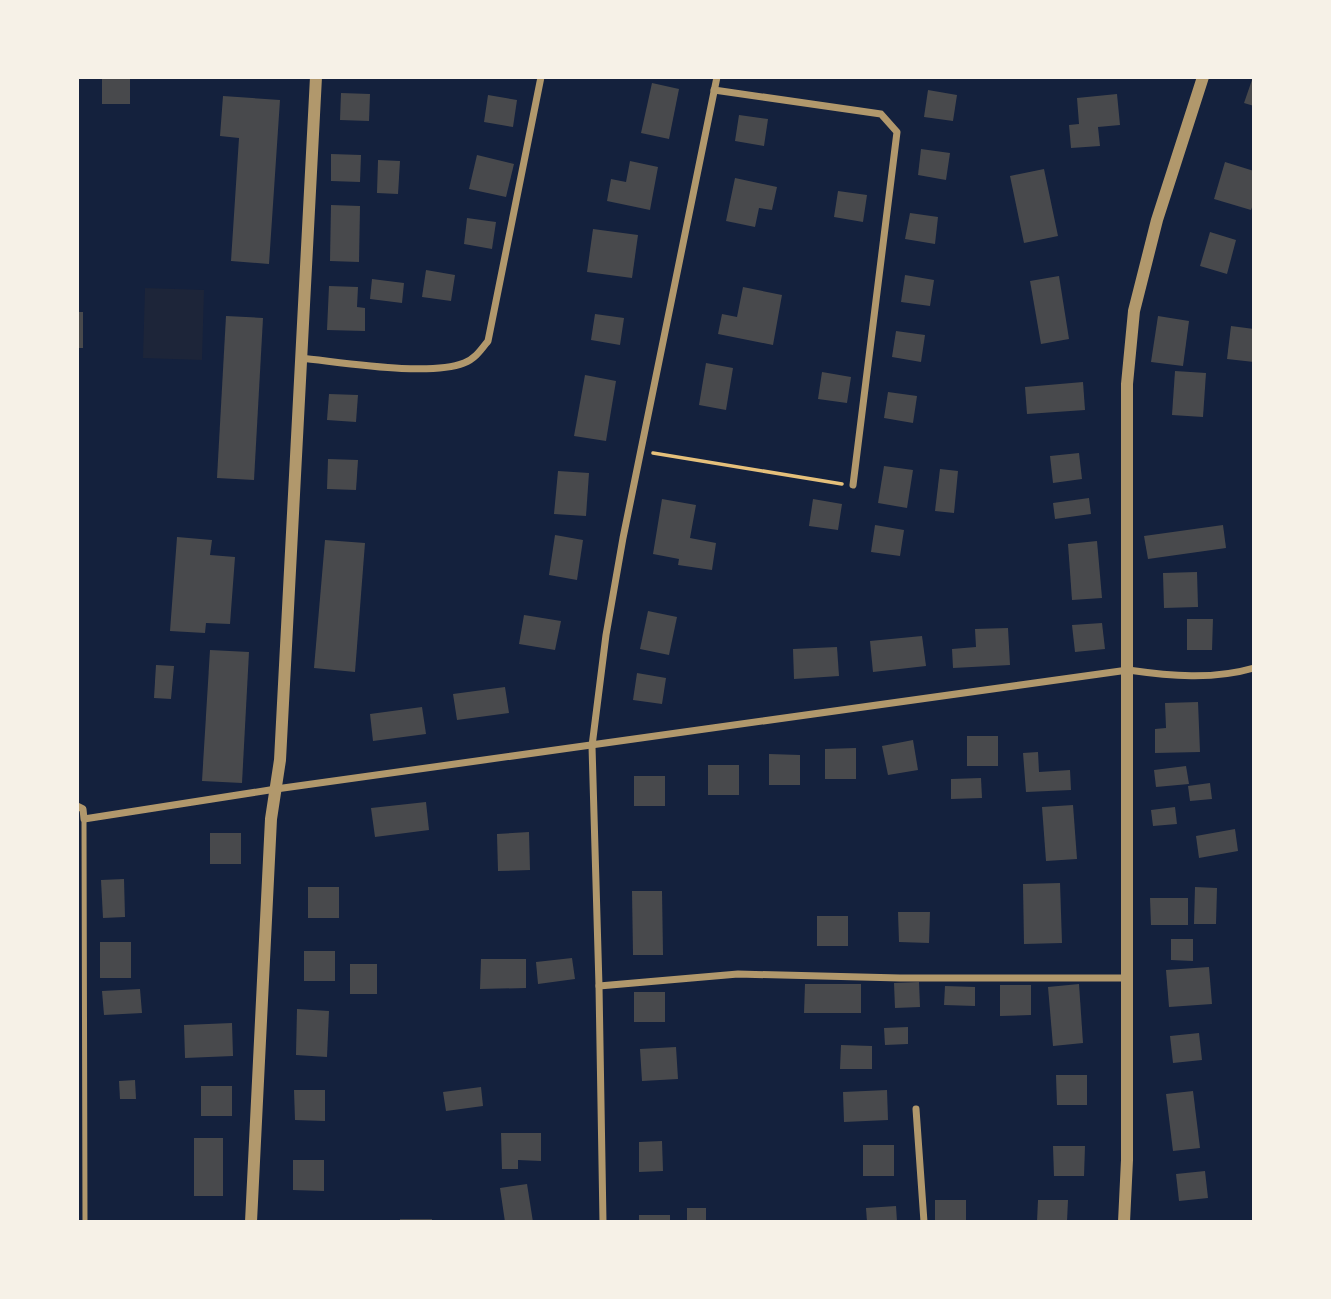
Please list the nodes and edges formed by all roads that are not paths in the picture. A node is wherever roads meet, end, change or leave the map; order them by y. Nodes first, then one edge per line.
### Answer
1 (316, 77) edge
2 (541, 77) edge
3 (717, 77) edge
4 (1203, 77) edge
5 (714, 90) junction
6 (300, 358) junction
7 (853, 485) road end
8 (1254, 668) edge
9 (1128, 670) junction
10 (592, 746) junction
11 (276, 789) junction
12 (77, 806) edge
13 (85, 819) junction
14 (1125, 978) junction
15 (599, 986) junction
16 (916, 1109) dead end
17 (85, 1222) edge
18 (251, 1222) edge
19 (603, 1222) edge
20 (924, 1222) edge
21 (1124, 1222) edge

1 - 6 street
2 - 6 street
3 - 5 street
4 - 9 street
5 - 7 street
5 - 10 street
6 - 11 street
8 - 9 street
9 - 10 street
9 - 14 street
10 - 11 street
10 - 15 street
11 - 13 street
11 - 18 street
12 - 13 street
13 - 17 lane
14 - 15 street
14 - 21 street
15 - 19 street
16 - 20 street

